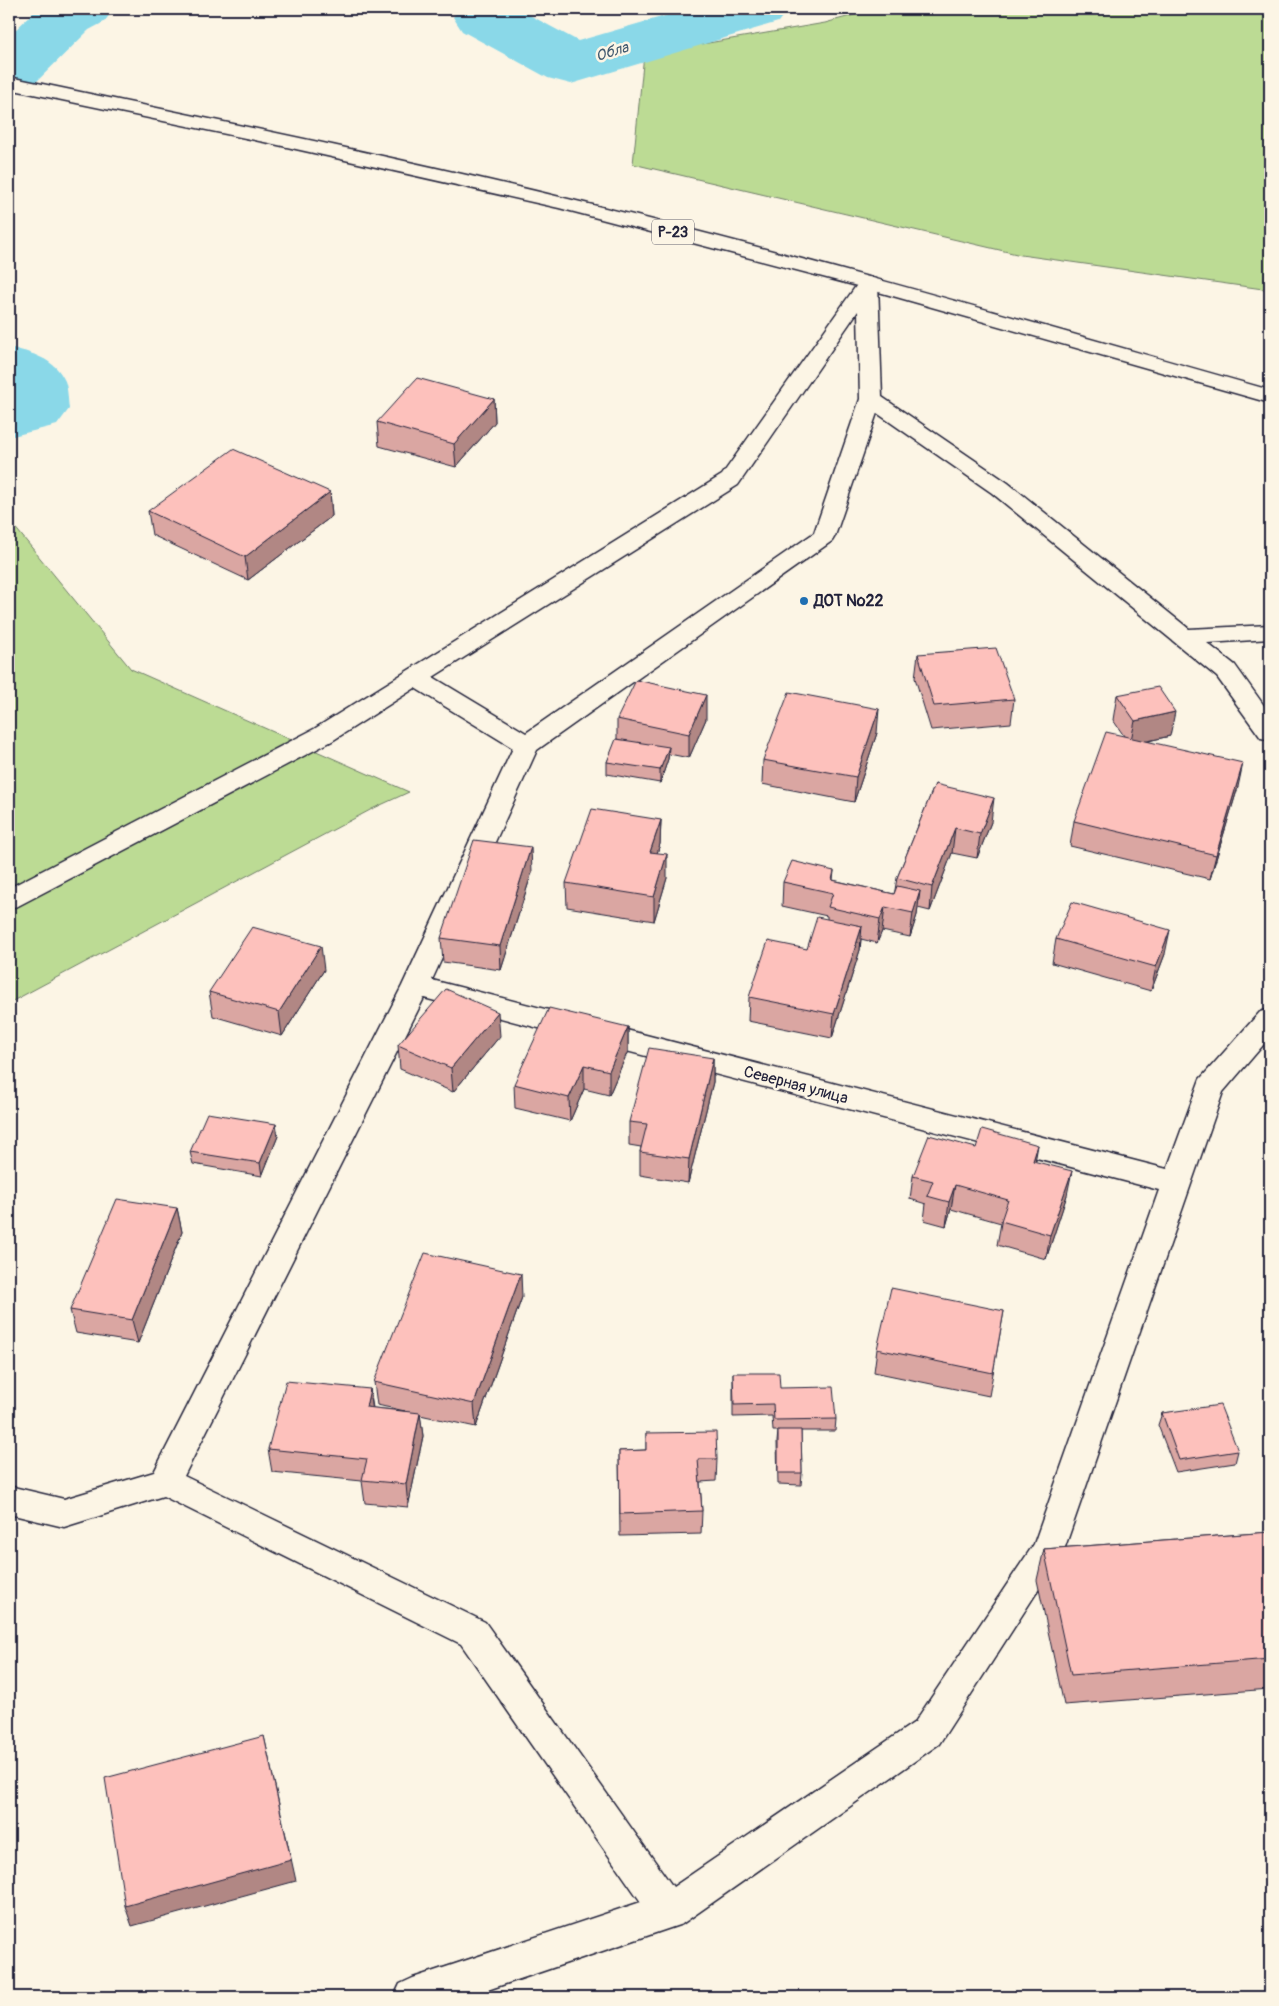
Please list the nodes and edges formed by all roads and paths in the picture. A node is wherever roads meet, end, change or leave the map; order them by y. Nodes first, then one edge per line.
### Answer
1 (9, 83) edge
2 (868, 283) junction
3 (1270, 398) edge
4 (871, 399) junction
5 (1270, 632) edge
6 (1184, 637) junction
7 (415, 677) junction
8 (1270, 732) edge
9 (527, 745) junction
10 (9, 899) edge
11 (416, 986) junction
12 (1270, 1019) edge
13 (1176, 1183) junction
14 (166, 1482) junction
15 (9, 1500) edge
16 (669, 1911) junction
17 (414, 1997) edge

1 - 2 street, Р-23
2 - 3 street, Р-23
2 - 4 street
2 - 7 street
4 - 6 street
4 - 9 street
5 - 6 street
6 - 8 street
7 - 9 street
7 - 10 street
9 - 11 street
11 - 13 street, Северная улица
11 - 14 street
12 - 13 street
13 - 16 street
14 - 15 street
14 - 16 street
16 - 17 street

